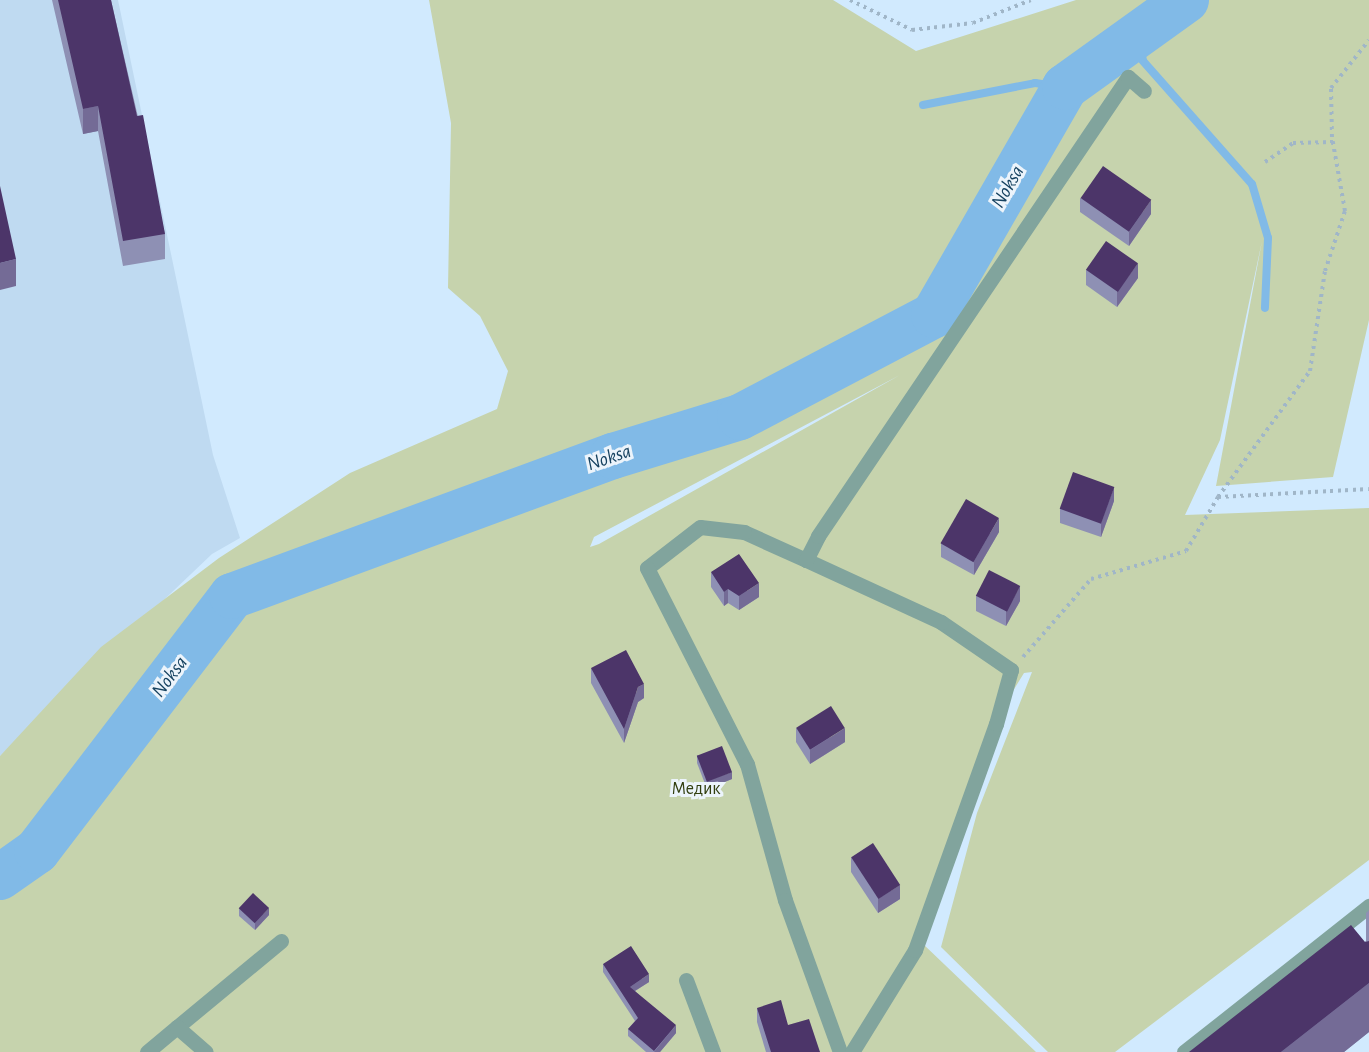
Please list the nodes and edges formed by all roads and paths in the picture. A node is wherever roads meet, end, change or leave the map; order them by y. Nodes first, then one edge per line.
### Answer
1 (850, 0) edge
2 (1031, 0) edge
3 (1369, 39) edge
4 (1144, 91) dead end
5 (1333, 142) junction
6 (1265, 162) dead end
7 (1369, 489) edge
8 (1218, 497) junction
9 (806, 560) junction
10 (1011, 670) junction
11 (1369, 906) edge
12 (1333, 935) junction
13 (281, 941) dead end
14 (1346, 952) edge
15 (686, 980) dead end
16 (177, 1027) junction
17 (147, 1052) edge
18 (206, 1052) edge
19 (713, 1052) edge
20 (840, 1052) edge
21 (852, 1052) edge
22 (1184, 1052) edge

1 - 2 path
3 - 5 path
4 - 9 lane
5 - 6 path
5 - 8 path
7 - 8 path
8 - 10 path
9 - 10 lane
9 - 20 lane
10 - 21 lane
11 - 12 lane
12 - 14 lane
12 - 22 lane
13 - 16 lane
15 - 19 lane
16 - 17 lane
16 - 18 lane

